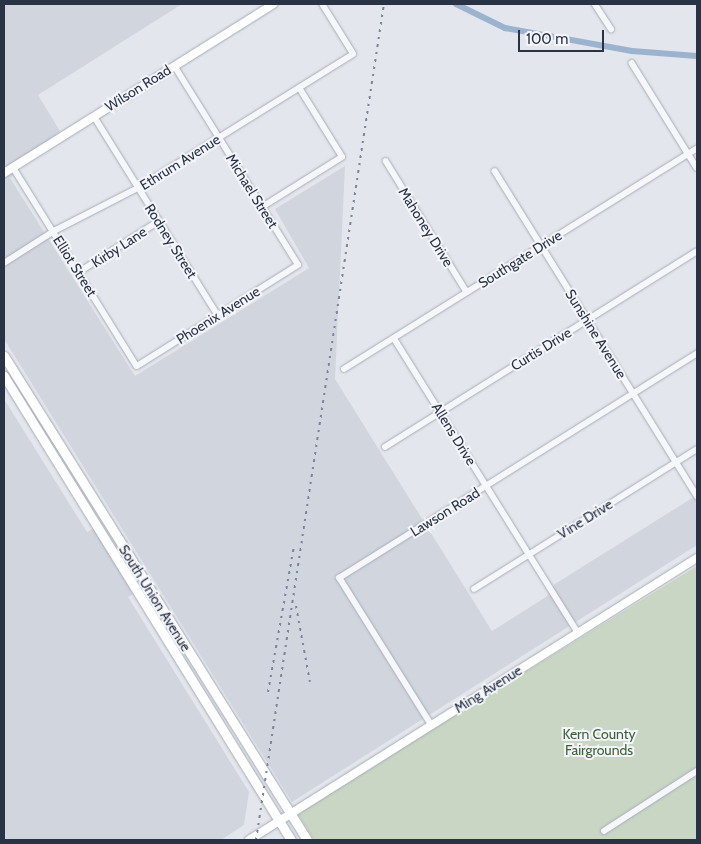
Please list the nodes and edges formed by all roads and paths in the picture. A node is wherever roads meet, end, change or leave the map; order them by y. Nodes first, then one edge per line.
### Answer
1 (273, 4) edge
2 (322, 4) edge
3 (595, 4) edge
4 (611, 30) dead end
5 (632, 63) dead end
6 (174, 66) junction
7 (299, 88) junction
8 (94, 116) junction
9 (219, 138) junction
10 (697, 148) edge
11 (688, 154) junction
12 (386, 161) dead end
13 (13, 167) junction
14 (697, 168) edge
15 (495, 171) dead end
16 (4, 172) edge
17 (138, 188) junction
18 (262, 207) junction
19 (159, 221) junction
20 (54, 231) junction
21 (541, 246) junction
22 (697, 251) edge
23 (4, 262) edge
24 (298, 265) joint
25 (79, 272) junction
26 (467, 292) junction
27 (218, 315) junction
28 (587, 320) junction
29 (394, 338) junction
30 (697, 353) edge
31 (4, 356) edge
32 (137, 366) joint
33 (344, 369) dead end
34 (4, 376) edge
35 (633, 394) junction
36 (26, 412) junction
37 (440, 412) junction
38 (385, 447) dead end
39 (697, 449) edge
40 (66, 456) junction
41 (676, 462) junction
42 (59, 465) junction
43 (486, 486) junction
44 (697, 496) edge
45 (93, 500) junction
46 (91, 516) junction
47 (121, 545) junction
48 (529, 554) junction
49 (697, 558) edge
50 (120, 563) junction
51 (474, 589) dead end
52 (158, 604) junction
53 (155, 619) junction
54 (578, 633) junction
55 (196, 664) junction
56 (193, 679) junction
57 (234, 725) junction
58 (431, 725) junction
59 (697, 771) edge
60 (290, 813) junction
61 (279, 820) junction
62 (604, 831) dead end
63 (249, 840) edge
64 (292, 840) edge
65 (307, 840) edge

1 - 6 main road, Wilson Road
2 - 7 street, Ethrum Avenue
3 - 4 street
5 - 11 street
6 - 8 main road, Wilson Road
6 - 9 street, Michael Street
7 - 9 street, Ethrum Avenue
7 - 18 street
8 - 13 main road, Wilson Road
8 - 17 street, Rodney Street
9 - 17 street, Ethrum Avenue
9 - 18 street, Michael Street
10 - 11 street, Southgate Drive
11 - 14 street
11 - 21 street, Southgate Drive
12 - 26 street, Mahoney Drive
13 - 16 main road, Wilson Road
13 - 20 street, Elliot Street
15 - 21 street, Sunshine Avenue
17 - 19 street, Rodney Street
17 - 20 street, Ethrum Avenue
18 - 24 street, Michael Street
19 - 25 street, Kirby Lane
19 - 27 street, Rodney Street
20 - 23 street, Ethrum Avenue
20 - 25 street, Elliot Street
21 - 26 street, Southgate Drive
21 - 28 street, Sunshine Avenue
22 - 28 street, Curtis Drive
24 - 27 street, Phoenix Avenue
25 - 32 street, Elliot Street
26 - 29 street, Southgate Drive
27 - 32 street, Phoenix Avenue
28 - 35 street, Sunshine Avenue
28 - 37 street, Curtis Drive
29 - 33 street, Southgate Drive
29 - 37 street, Allens Drive
30 - 35 street, Lawson Road
31 - 40 main road, South Union Avenue
34 - 36 main road, South Union Avenue
35 - 41 street, Sunshine Avenue
35 - 43 street, Lawson Road
36 - 40 main road
36 - 42 main road, South Union Avenue
37 - 38 street, Curtis Drive
37 - 43 street, Allens Drive
39 - 41 street, Vine Drive
40 - 45 main road, South Union Avenue
41 - 44 street, Sunshine Avenue
41 - 48 street, Vine Drive
42 - 45 main road
42 - 46 main road, South Union Avenue
43 - 48 street, Allens Drive
43 - 58 street, Lawson Road
45 - 47 main road, South Union Avenue
46 - 47 main road
46 - 50 main road, South Union Avenue
47 - 52 main road, South Union Avenue
48 - 51 street, Vine Drive
48 - 54 street, Allens Drive
49 - 54 main road, Ming Avenue
50 - 52 main road
50 - 53 main road, South Union Avenue
52 - 55 main road, South Union Avenue
53 - 55 main road
53 - 56 main road, South Union Avenue
54 - 58 main road, Ming Avenue
55 - 57 main road, South Union Avenue
56 - 57 main road
56 - 61 main road, South Union Avenue
57 - 60 main road, South Union Avenue
58 - 60 main road, Ming Avenue
59 - 62 street
60 - 61 main road, Ming Avenue
60 - 65 main road, South Union Avenue
61 - 63 main road, Ming Avenue
61 - 64 main road, South Union Avenue

